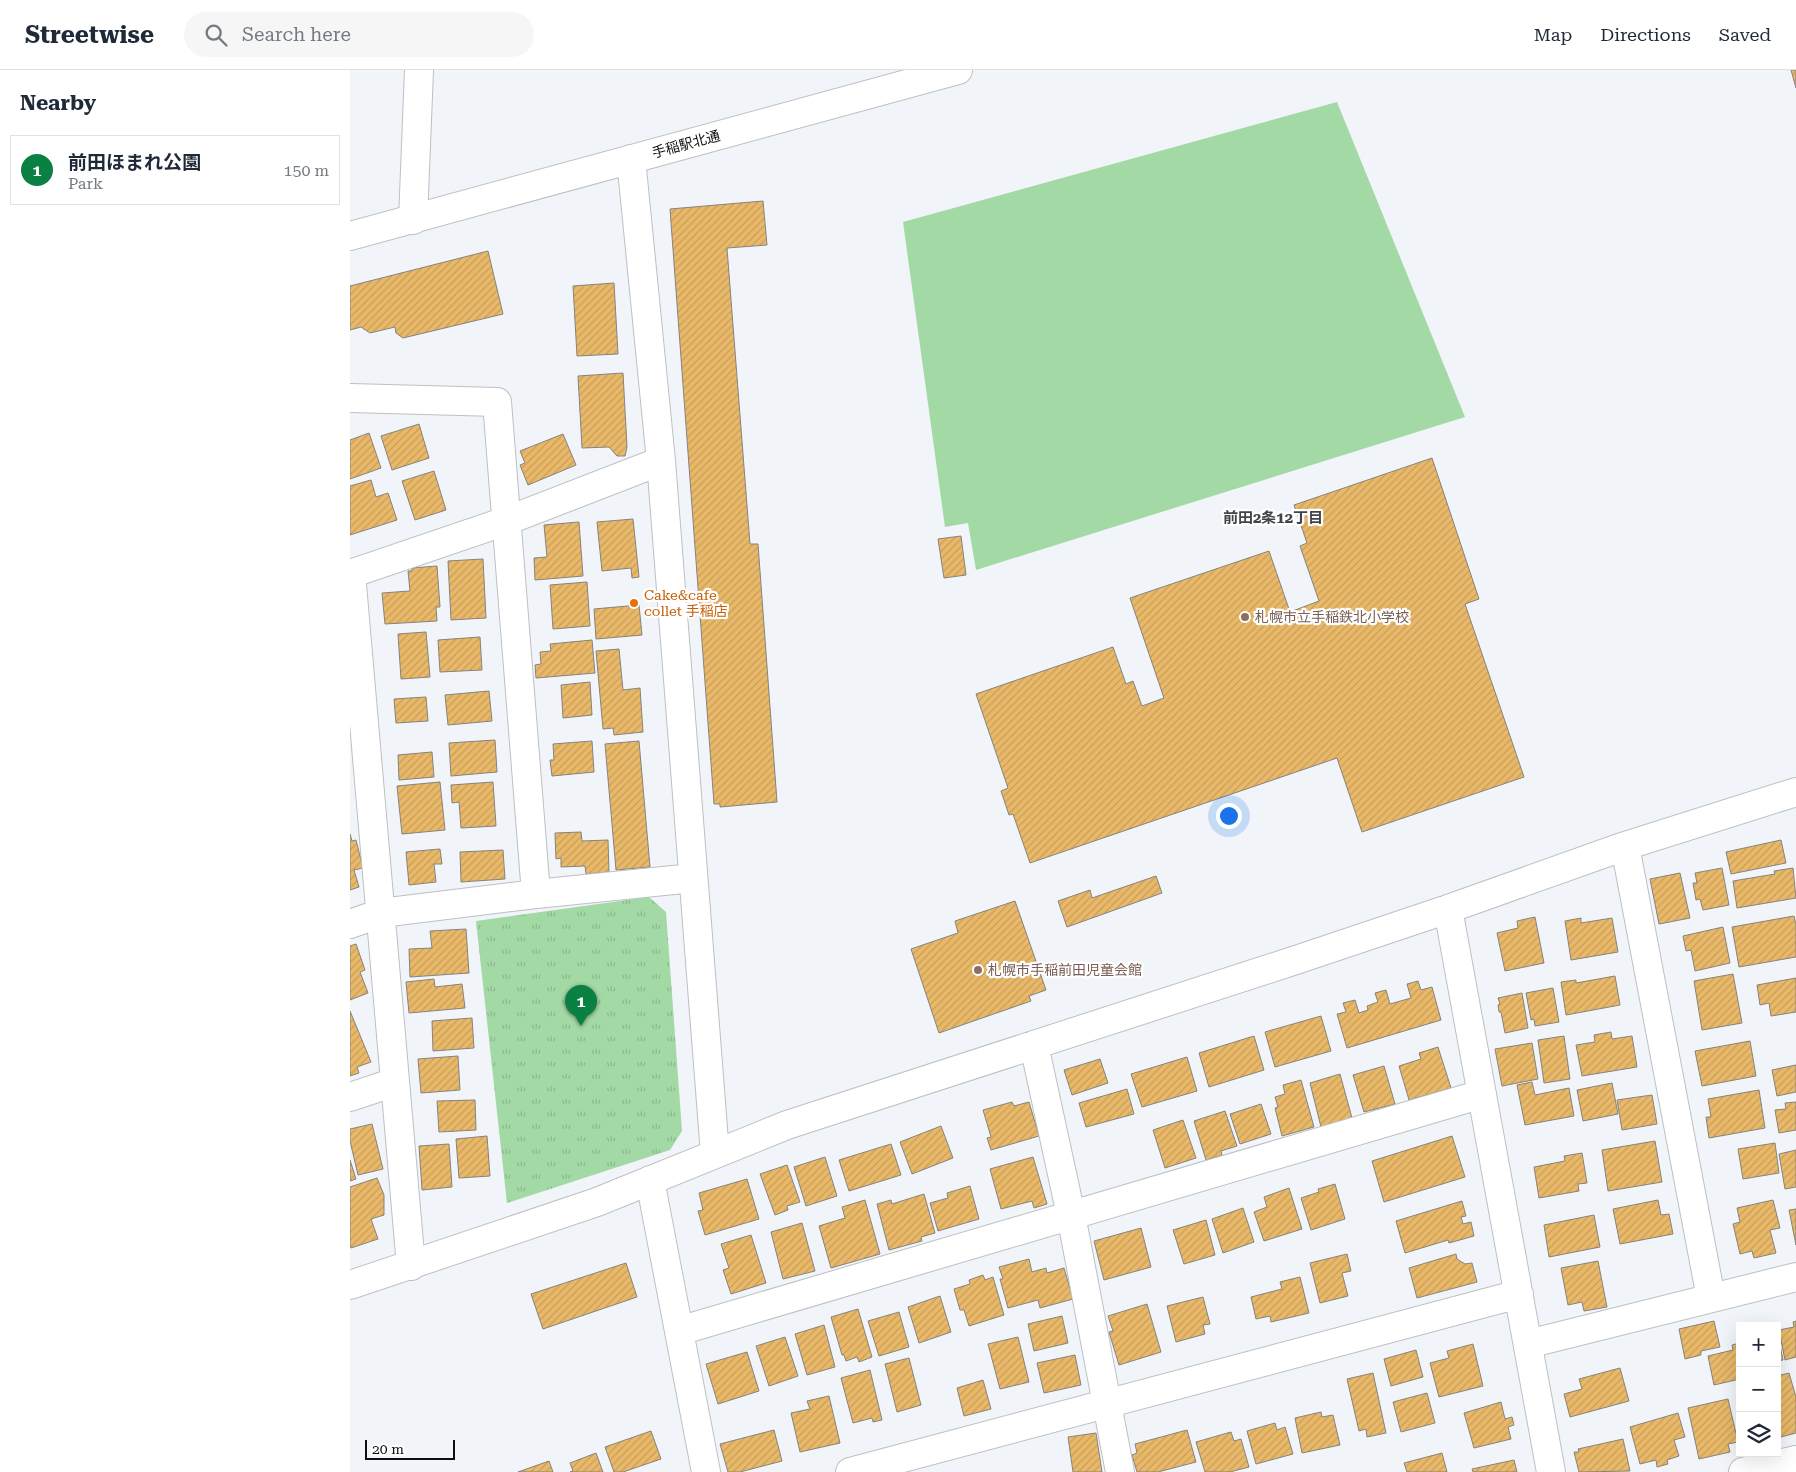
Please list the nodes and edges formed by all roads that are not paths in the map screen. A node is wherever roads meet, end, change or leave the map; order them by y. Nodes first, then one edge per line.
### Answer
1 (419, 70) edge
2 (958, 70) edge
3 (631, 160) junction
4 (413, 220) junction
5 (350, 236) edge
6 (350, 398) edge
7 (661, 461) junction
8 (506, 521) junction
9 (351, 574) edge
10 (358, 744) edge
11 (1796, 795) edge
12 (1624, 846) junction
13 (693, 878) junction
14 (536, 894) junction
15 (1448, 909) junction
16 (381, 913) junction
17 (350, 924) edge
18 (1034, 1045) junction
19 (395, 1082) junction
20 (1482, 1094) junction
21 (350, 1097) edge
22 (715, 1154) junction
23 (650, 1180) junction
24 (1071, 1215) junction
25 (411, 1266) junction
26 (1796, 1276) edge
27 (350, 1285) edge
28 (1519, 1294) junction
29 (1710, 1298) junction
30 (679, 1331) junction
31 (1528, 1344) junction
32 (1107, 1404) junction
33 (1796, 1460) edge
34 (706, 1472) edge
35 (850, 1472) edge
36 (1120, 1472) edge
37 (1551, 1472) edge
38 (1743, 1472) edge

1 - 4 street
2 - 3 street, 手稲駅北通
3 - 4 street, 手稲駅北通
3 - 7 street
4 - 5 street, 手稲駅北通
6 - 8 street
7 - 8 street
7 - 13 street
8 - 9 street
8 - 14 street
9 - 10 street
10 - 16 street
11 - 12 street
12 - 15 street
12 - 29 street
13 - 14 street
13 - 22 street
14 - 16 street
15 - 18 street
15 - 20 street
16 - 17 street
16 - 19 street
18 - 22 street
18 - 24 street
19 - 21 street
19 - 25 street
20 - 24 street
20 - 28 street
22 - 23 street
23 - 25 street
23 - 30 street
24 - 30 street
24 - 32 street
25 - 27 street
26 - 29 street
28 - 31 street
28 - 32 street
29 - 31 street
30 - 34 street
31 - 37 street
32 - 35 street
32 - 36 street
33 - 38 street

